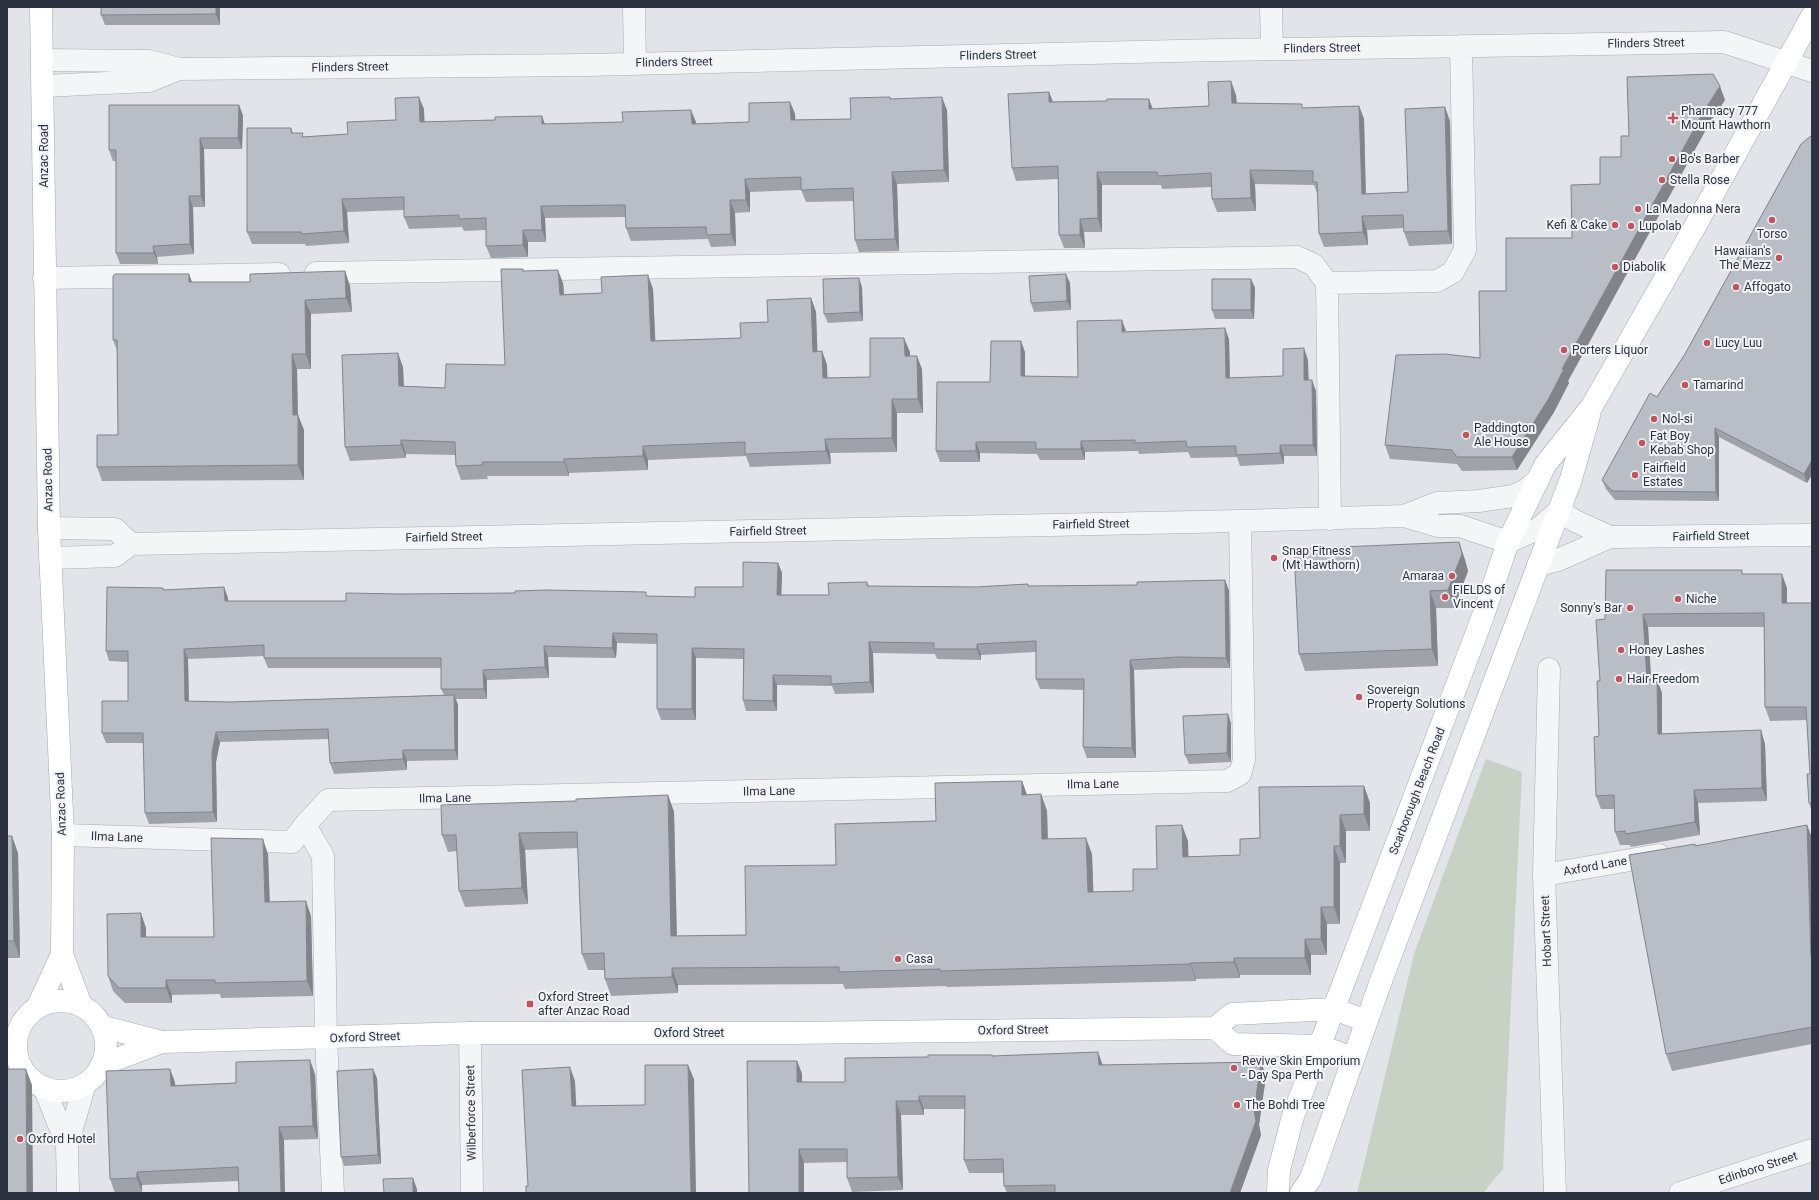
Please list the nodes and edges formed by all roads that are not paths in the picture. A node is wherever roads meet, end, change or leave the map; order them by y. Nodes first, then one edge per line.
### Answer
1 (41, 7) edge
2 (634, 7) edge
3 (1271, 7) edge
4 (1812, 16) edge
5 (1461, 46) junction
6 (1272, 49) junction
7 (43, 60) junction
8 (1786, 62) junction
9 (635, 63) junction
10 (179, 69) junction
11 (1812, 71) edge
12 (43, 86) junction
13 (44, 278) junction
14 (1327, 283) junction
15 (1592, 406) junction
16 (1538, 480) junction
17 (1558, 511) junction
18 (1404, 516) junction
19 (1330, 519) junction
20 (1240, 521) junction
21 (49, 528) junction
22 (1812, 535) edge
23 (1610, 538) junction
24 (1508, 542) junction
25 (131, 544) junction
26 (50, 558) junction
27 (1538, 565) junction
28 (1549, 669) dead end
29 (305, 825) junction
30 (63, 835) junction
31 (1678, 852) edge
32 (1544, 875) junction
33 (62, 954) junction
34 (80, 1005) junction
35 (38, 1006) junction
36 (1334, 1009) junction
37 (1366, 1021) junction
38 (102, 1027) junction
39 (14, 1028) edge
40 (1215, 1028) junction
41 (470, 1033) junction
42 (326, 1038) junction
43 (162, 1042) junction
44 (1320, 1046) junction
45 (1353, 1058) junction
46 (13, 1063) edge
47 (101, 1065) junction
48 (85, 1084) junction
49 (44, 1087) junction
50 (67, 1145) junction
51 (1812, 1150) edge
52 (68, 1193) edge
53 (333, 1193) edge
54 (472, 1193) edge
55 (1278, 1193) edge
56 (1301, 1193) edge
57 (1555, 1193) edge
58 (1680, 1193) edge

1 - 7 main road, Anzac Road
2 - 9 street
3 - 6 street
4 - 8 main road, Scarborough Beach Road
5 - 6 street, Flinders Street
5 - 8 street, Flinders Street
5 - 14 street
6 - 9 street, Flinders Street
7 - 10 street, Flinders Street
7 - 12 main road, Anzac Road
8 - 11 street, Flinders Street
8 - 15 main road, Scarborough Beach Road
9 - 10 street, Flinders Street
10 - 12 street, Flinders Street
12 - 13 main road, Anzac Road
13 - 14 street
13 - 21 main road, Anzac Road
14 - 19 street
15 - 16 main road, Scarborough Beach Road
15 - 17 main road, Scarborough Beach Road
16 - 18 street, Fairfield Street
16 - 24 main road, Scarborough Beach Road
17 - 23 street, Fairfield Street
17 - 24 street
17 - 27 main road, Scarborough Beach Road
18 - 19 street, Fairfield Street
18 - 24 street, Fairfield Street
19 - 20 street, Fairfield Street
20 - 25 street, Fairfield Street
20 - 29 street, Ilma Lane
21 - 25 street
21 - 26 main road, Anzac Road
22 - 23 street, Fairfield Street
23 - 27 street, Fairfield Street
24 - 36 main road, Scarborough Beach Road
25 - 26 street
26 - 30 main road, Anzac Road
27 - 37 main road, Scarborough Beach Road
28 - 32 street, Hobart Street
29 - 30 street, Ilma Lane
29 - 42 street
30 - 33 main road, Anzac Road
31 - 32 street, Axford Lane
32 - 57 street, Hobart Street
33 - 34 main road, Anzac Road
33 - 35 main road, Anzac Road
34 - 35 main road
34 - 38 main road
35 - 39 main road
36 - 37 main road
36 - 40 main road
36 - 44 main road, Scarborough Beach Road
37 - 45 main road, Scarborough Beach Road
38 - 43 main road, Oxford Street
38 - 47 main road
39 - 46 main road
40 - 41 main road, Oxford Street
40 - 44 main road
41 - 42 main road, Oxford Street
41 - 54 street, Wilberforce Street
42 - 43 main road, Oxford Street
42 - 53 street
43 - 47 main road, Oxford Street
44 - 45 main road
44 - 55 main road, Scarborough Beach Road
45 - 56 main road, Scarborough Beach Road
46 - 49 main road
47 - 48 main road
48 - 49 main road
48 - 50 street
49 - 50 street
50 - 52 street
51 - 58 street, Edinboro Street

